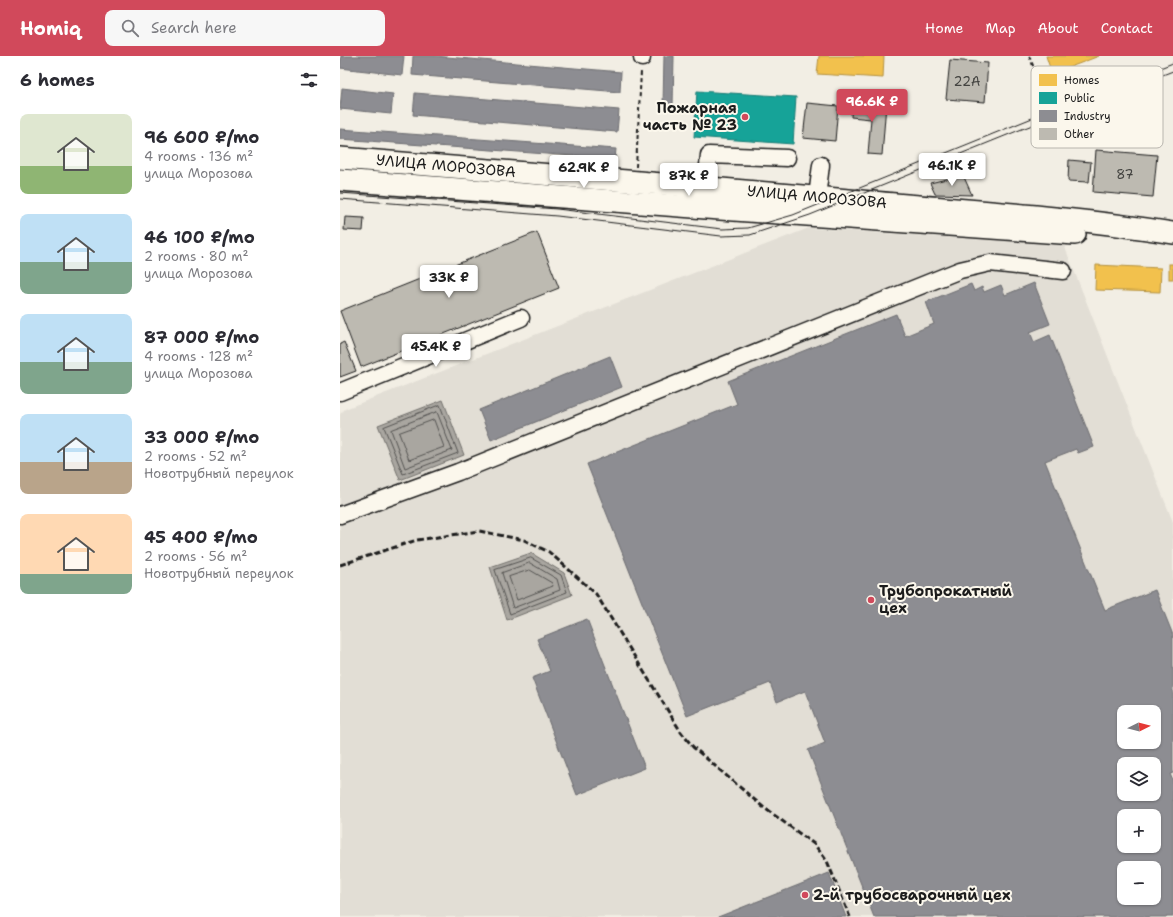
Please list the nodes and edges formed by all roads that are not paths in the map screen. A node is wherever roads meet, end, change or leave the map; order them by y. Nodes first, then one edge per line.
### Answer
1 (340, 158) edge
2 (787, 158) dead end
3 (821, 165) dead end
4 (601, 179) junction
5 (340, 180) edge
6 (706, 187) junction
7 (817, 197) junction
8 (600, 200) junction
9 (706, 208) junction
10 (1173, 233) edge
11 (1173, 237) edge
12 (1063, 270) dead end
13 (521, 318) dead end
14 (340, 392) edge
15 (340, 515) edge

1 - 4 main road, УЛИЦА МОРОЗОВА
2 - 6 street
3 - 7 street
4 - 6 main road, УЛИЦА МОРОЗОВА
4 - 8 main road
5 - 8 main road, УЛИЦА МОРОЗОВА
6 - 7 main road, УЛИЦА МОРОЗОВА
6 - 9 main road
7 - 10 main road, УЛИЦА МОРОЗОВА
8 - 9 main road, УЛИЦА МОРОЗОВА
9 - 11 main road, УЛИЦА МОРОЗОВА
12 - 15 street
13 - 14 street

